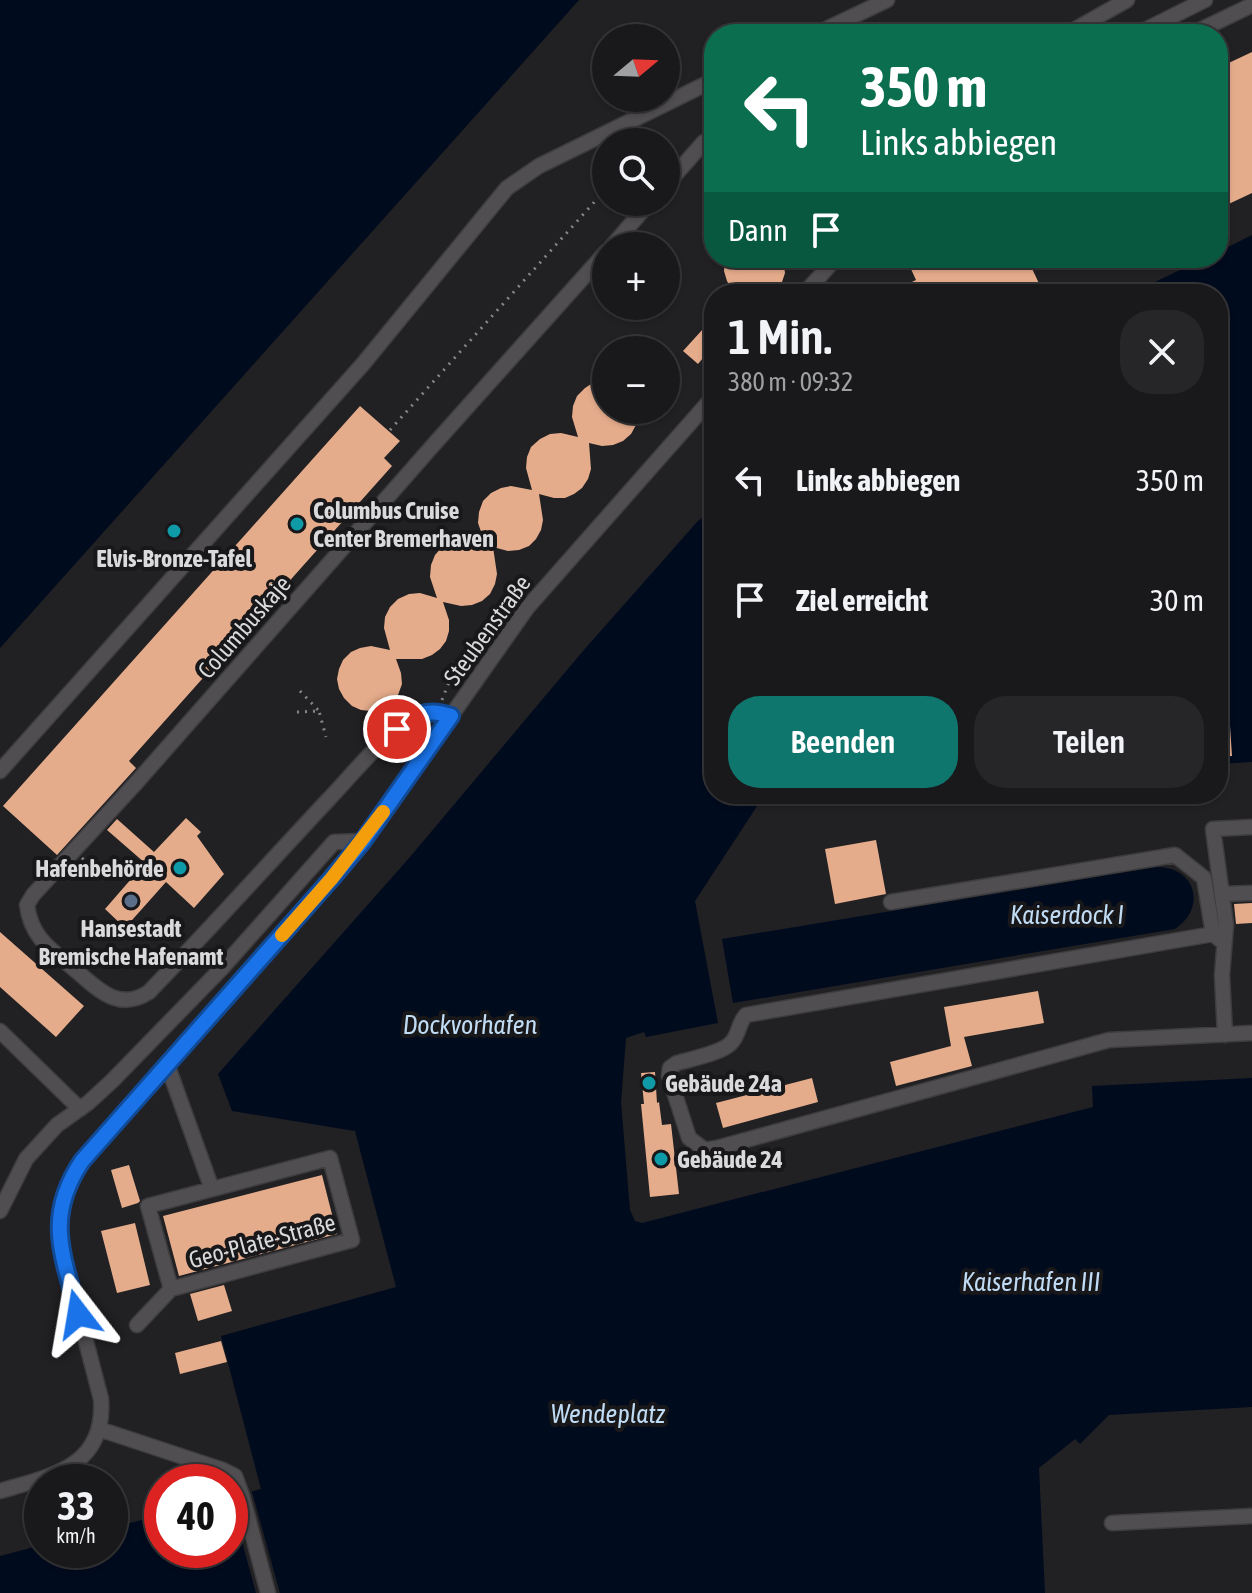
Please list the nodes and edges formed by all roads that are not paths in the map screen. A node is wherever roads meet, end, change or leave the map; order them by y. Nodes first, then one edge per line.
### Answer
1 (887, 0) edge
2 (1127, 0) edge
3 (1205, 0) edge
4 (1252, 5) edge
5 (837, 24) edge
6 (1085, 24) edge
7 (1157, 24) edge
8 (1213, 24) edge
9 (704, 85) edge
10 (704, 142) dead end
11 (680, 169) edge
12 (638, 216) edge
13 (624, 232) edge
14 (592, 268) edge
15 (827, 268) edge
16 (813, 284) edge
17 (704, 407) edge
18 (451, 716) junction
19 (0, 771) edge
20 (1252, 827) edge
21 (363, 841) junction
22 (1252, 893) edge
23 (1222, 894) junction
24 (891, 902) dead end
25 (1218, 938) junction
26 (0, 1031) edge
27 (1252, 1033) edge
28 (1225, 1035) junction
29 (167, 1064) junction
30 (80, 1109) junction
31 (212, 1189) junction
32 (0, 1211) edge
33 (171, 1289) junction
34 (137, 1325) dead end
35 (99, 1429) junction
36 (0, 1491) edge
37 (1252, 1516) edge
38 (1112, 1523) dead end
39 (268, 1593) edge

1 - 5 street
2 - 6 street
3 - 7 street
4 - 8 street
9 - 19 street
10 - 11 street
12 - 13 street
14 - 18 street, Columbuskaje
15 - 16 street
17 - 18 street, Steubenstraße
18 - 21 street, Steubenstraße
20 - 23 street
21 - 29 street, Steubenstraße
21 - 30 street
22 - 23 street
23 - 25 street
24 - 25 street
25 - 28 street
25 - 28 street
26 - 30 street
27 - 28 street
29 - 31 street
29 - 35 street, Steubenstraße
30 - 32 street
31 - 33 street, Geo-Plate-Straße
31 - 33 street, Geo-Plate-Straße
33 - 34 street, Geo-Plate-Straße
35 - 36 street
35 - 39 street
37 - 38 street

